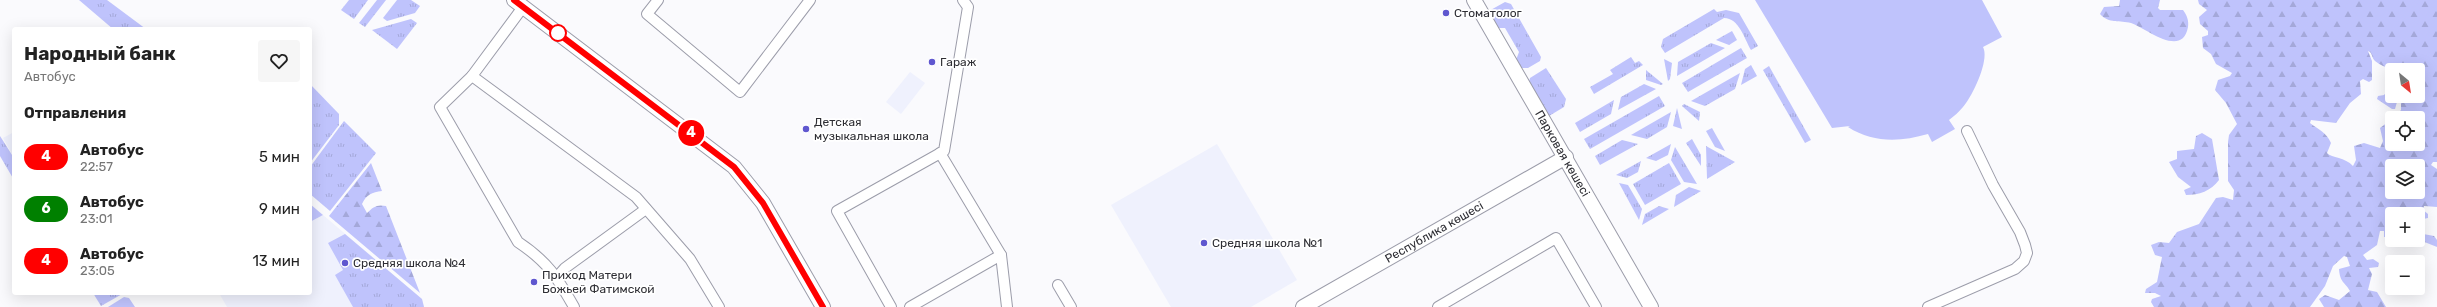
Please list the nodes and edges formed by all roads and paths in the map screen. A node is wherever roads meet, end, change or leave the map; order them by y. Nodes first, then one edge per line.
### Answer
1 (658, 0) edge
2 (810, 0) edge
3 (963, 0) edge
4 (1474, 0) edge
5 (519, 4) edge
6 (472, 76) junction
7 (1967, 131) dead end
8 (940, 153) junction
9 (1566, 157) junction
10 (646, 209) junction
11 (1001, 255) junction
12 (557, 277) junction
13 (1058, 285) dead end
14 (574, 307) edge
15 (719, 307) edge
16 (823, 307) edge
17 (891, 307) edge
18 (910, 307) edge
19 (1007, 307) edge
20 (1071, 307) edge
21 (1303, 307) edge
22 (1438, 307) edge
23 (1596, 307) edge
24 (1651, 307) edge
25 (1928, 307) edge

1 - 2 street
3 - 8 street
4 - 9 street, Парковая көшесі
5 - 6 street
5 - 16 street
6 - 10 street
6 - 12 street
7 - 25 street
8 - 11 street
8 - 17 street
9 - 21 street, Республика көшесі
9 - 24 street, Парковая көшесі
10 - 12 street
10 - 15 street
11 - 18 street
11 - 19 street
12 - 14 street
13 - 20 street
22 - 23 street

